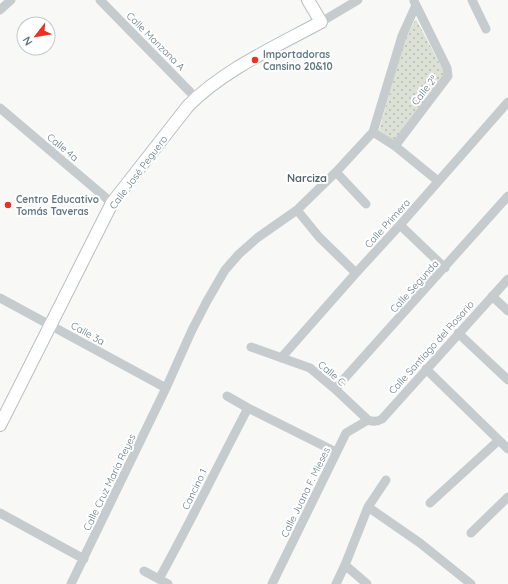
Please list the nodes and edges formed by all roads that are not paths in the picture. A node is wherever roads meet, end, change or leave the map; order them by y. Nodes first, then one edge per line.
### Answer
1 (11, 0) edge
2 (308, 0) edge
3 (358, 0) edge
4 (472, 0) edge
5 (106, 2) edge
6 (415, 2) edge
7 (0, 10) edge
8 (321, 22) junction
9 (486, 29) dead end
10 (196, 98) junction
11 (507, 105) edge
12 (0, 108) edge
13 (373, 132) junction
14 (395, 146) junction
15 (336, 172) junction
16 (438, 181) junction
17 (508, 196) edge
18 (112, 203) junction
19 (366, 204) dead end
20 (297, 210) junction
21 (400, 225) junction
22 (445, 268) junction
23 (356, 272) junction
24 (508, 279) edge
25 (492, 296) junction
26 (0, 298) edge
27 (508, 311) edge
28 (51, 325) junction
29 (458, 333) junction
30 (251, 347) dead end
31 (281, 358) junction
32 (426, 369) junction
33 (508, 380) edge
34 (166, 388) junction
35 (335, 389) junction
36 (227, 396) dead end
37 (248, 408) junction
38 (368, 420) junction
39 (0, 425) edge
40 (499, 440) junction
41 (508, 449) edge
42 (336, 452) junction
43 (386, 480) dead end
44 (508, 497) edge
45 (430, 503) dead end
46 (368, 507) junction
47 (0, 513) edge
48 (471, 532) dead end
49 (84, 559) junction
50 (345, 565) junction
51 (144, 570) dead end
52 (159, 579) junction
53 (71, 584) edge
54 (168, 584) edge
55 (272, 584) edge
56 (336, 584) edge
57 (367, 584) edge
58 (471, 584) edge

1 - 7 street
2 - 8 main road
3 - 8 street
4 - 9 street
5 - 10 street, Calle Manzana A
6 - 13 street
6 - 14 street, Calle 2ª
8 - 10 main road, Calle José Peguero
10 - 18 main road, Calle José Peguero
11 - 16 street, Calle Primera
12 - 18 street, Calle 4a
13 - 14 street
13 - 15 street, Calle Cruz María Reyes
14 - 16 street
15 - 19 street
15 - 20 street, Calle Cruz María Reyes
16 - 21 street, Calle Primera
17 - 22 street, Calle Segunda
18 - 28 main road, Calle José Peguero
20 - 23 street
20 - 34 street, Calle Cruz María Reyes
21 - 22 street
21 - 23 street, Calle Primera
22 - 35 street, Calle Segunda
23 - 31 street, Calle Primera
24 - 25 street, Calle Santiago del Rosario
25 - 27 street
25 - 29 street, Calle Santiago del Rosario
26 - 28 street, Calle 3a
28 - 34 street, Calle 3a
28 - 39 main road, Calle José Peguero
29 - 32 street, Calle Santiago del Rosario
29 - 33 street
30 - 31 street, Calle C
31 - 35 street, Calle C
32 - 38 street, Calle Santiago del Rosario
32 - 40 street
34 - 49 street, Calle Cruz María Reyes
35 - 38 street, Calle C
36 - 37 street
37 - 42 street
37 - 52 street, Cancino 1
38 - 42 street, Calle Juana F. Mieses
40 - 41 street
40 - 45 street
42 - 55 street, Calle Juana F. Mieses
43 - 46 street
44 - 48 street
46 - 50 street
46 - 58 street
47 - 49 street
49 - 53 street, Calle Cruz María Reyes
50 - 56 street
50 - 57 street
51 - 52 street
52 - 54 street

